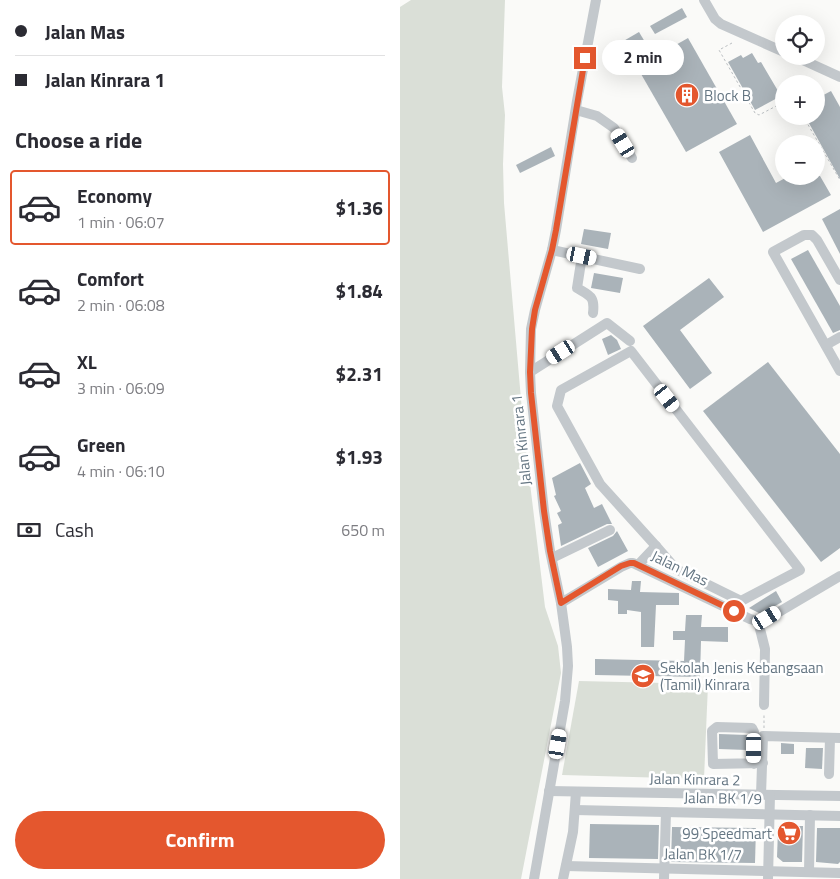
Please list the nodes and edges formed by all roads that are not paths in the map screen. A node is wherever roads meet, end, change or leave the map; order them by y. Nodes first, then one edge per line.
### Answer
1 (596, 0) edge
2 (704, 0) edge
3 (775, 48) edge
4 (814, 65) edge
5 (840, 77) edge
6 (576, 110) junction
7 (632, 158) dead end
8 (552, 250) junction
9 (582, 256) junction
10 (640, 268) dead end
11 (840, 280) edge
12 (593, 313) dead end
13 (840, 337) edge
14 (630, 341) dead end
15 (826, 345) junction
16 (840, 371) edge
17 (530, 372) junction
18 (610, 530) dead end
19 (656, 546) junction
20 (552, 558) junction
21 (669, 560) junction
22 (638, 564) junction
23 (653, 571) junction
24 (840, 576) edge
25 (561, 603) junction
26 (758, 621) junction
27 (764, 705) road end
28 (835, 738) edge
29 (758, 764) junction
30 (829, 774) dead end
31 (549, 791) junction
32 (576, 792) junction
33 (766, 795) junction
34 (840, 796) edge
35 (575, 810) junction
36 (666, 812) junction
37 (769, 814) junction
38 (810, 815) junction
39 (840, 816) edge
40 (566, 866) junction
41 (809, 872) junction
42 (840, 873) edge
43 (664, 874) edge
44 (768, 875) edge
45 (534, 879) edge
46 (563, 879) edge

1 - 6 street, Jalan Kinrara 1
2 - 3 street
4 - 5 street
6 - 7 street
6 - 8 street, Jalan Kinrara 1
8 - 9 street
8 - 17 street, Jalan Kinrara 1
9 - 10 street
9 - 12 street
11 - 15 street
13 - 15 street
14 - 17 street
15 - 16 street
17 - 20 street, Jalan Kinrara 1
18 - 20 street
19 - 21 street
19 - 21 street
19 - 22 street
20 - 25 street, Jalan Kinrara 1
21 - 23 street
22 - 23 street, Jalan Mas
22 - 25 street, Jalan Mas
23 - 26 street, Jalan Mas
24 - 26 street
25 - 31 street, Jalan Kinrara 1
26 - 27 street
28 - 29 street
28 - 30 street
29 - 29 street
29 - 33 street
31 - 32 street, Jalan Kinrara 2
31 - 45 street, Jalan Kinrara 1
32 - 33 street, Jalan Kinrara 2
32 - 35 street
33 - 34 street, Jalan Kinrara 2
33 - 37 street
35 - 36 street, Jalan BK 1/9
35 - 40 street
36 - 37 street, Jalan BK 1/9
36 - 43 street
37 - 38 street, Jalan BK 1/9
37 - 44 street
38 - 39 street, Jalan BK 1/9
38 - 41 street
40 - 43 street, Jalan BK 1/7
40 - 46 street
41 - 42 street, Jalan BK 1/7
41 - 44 street, Jalan BK 1/7
43 - 44 street, Jalan BK 1/7

